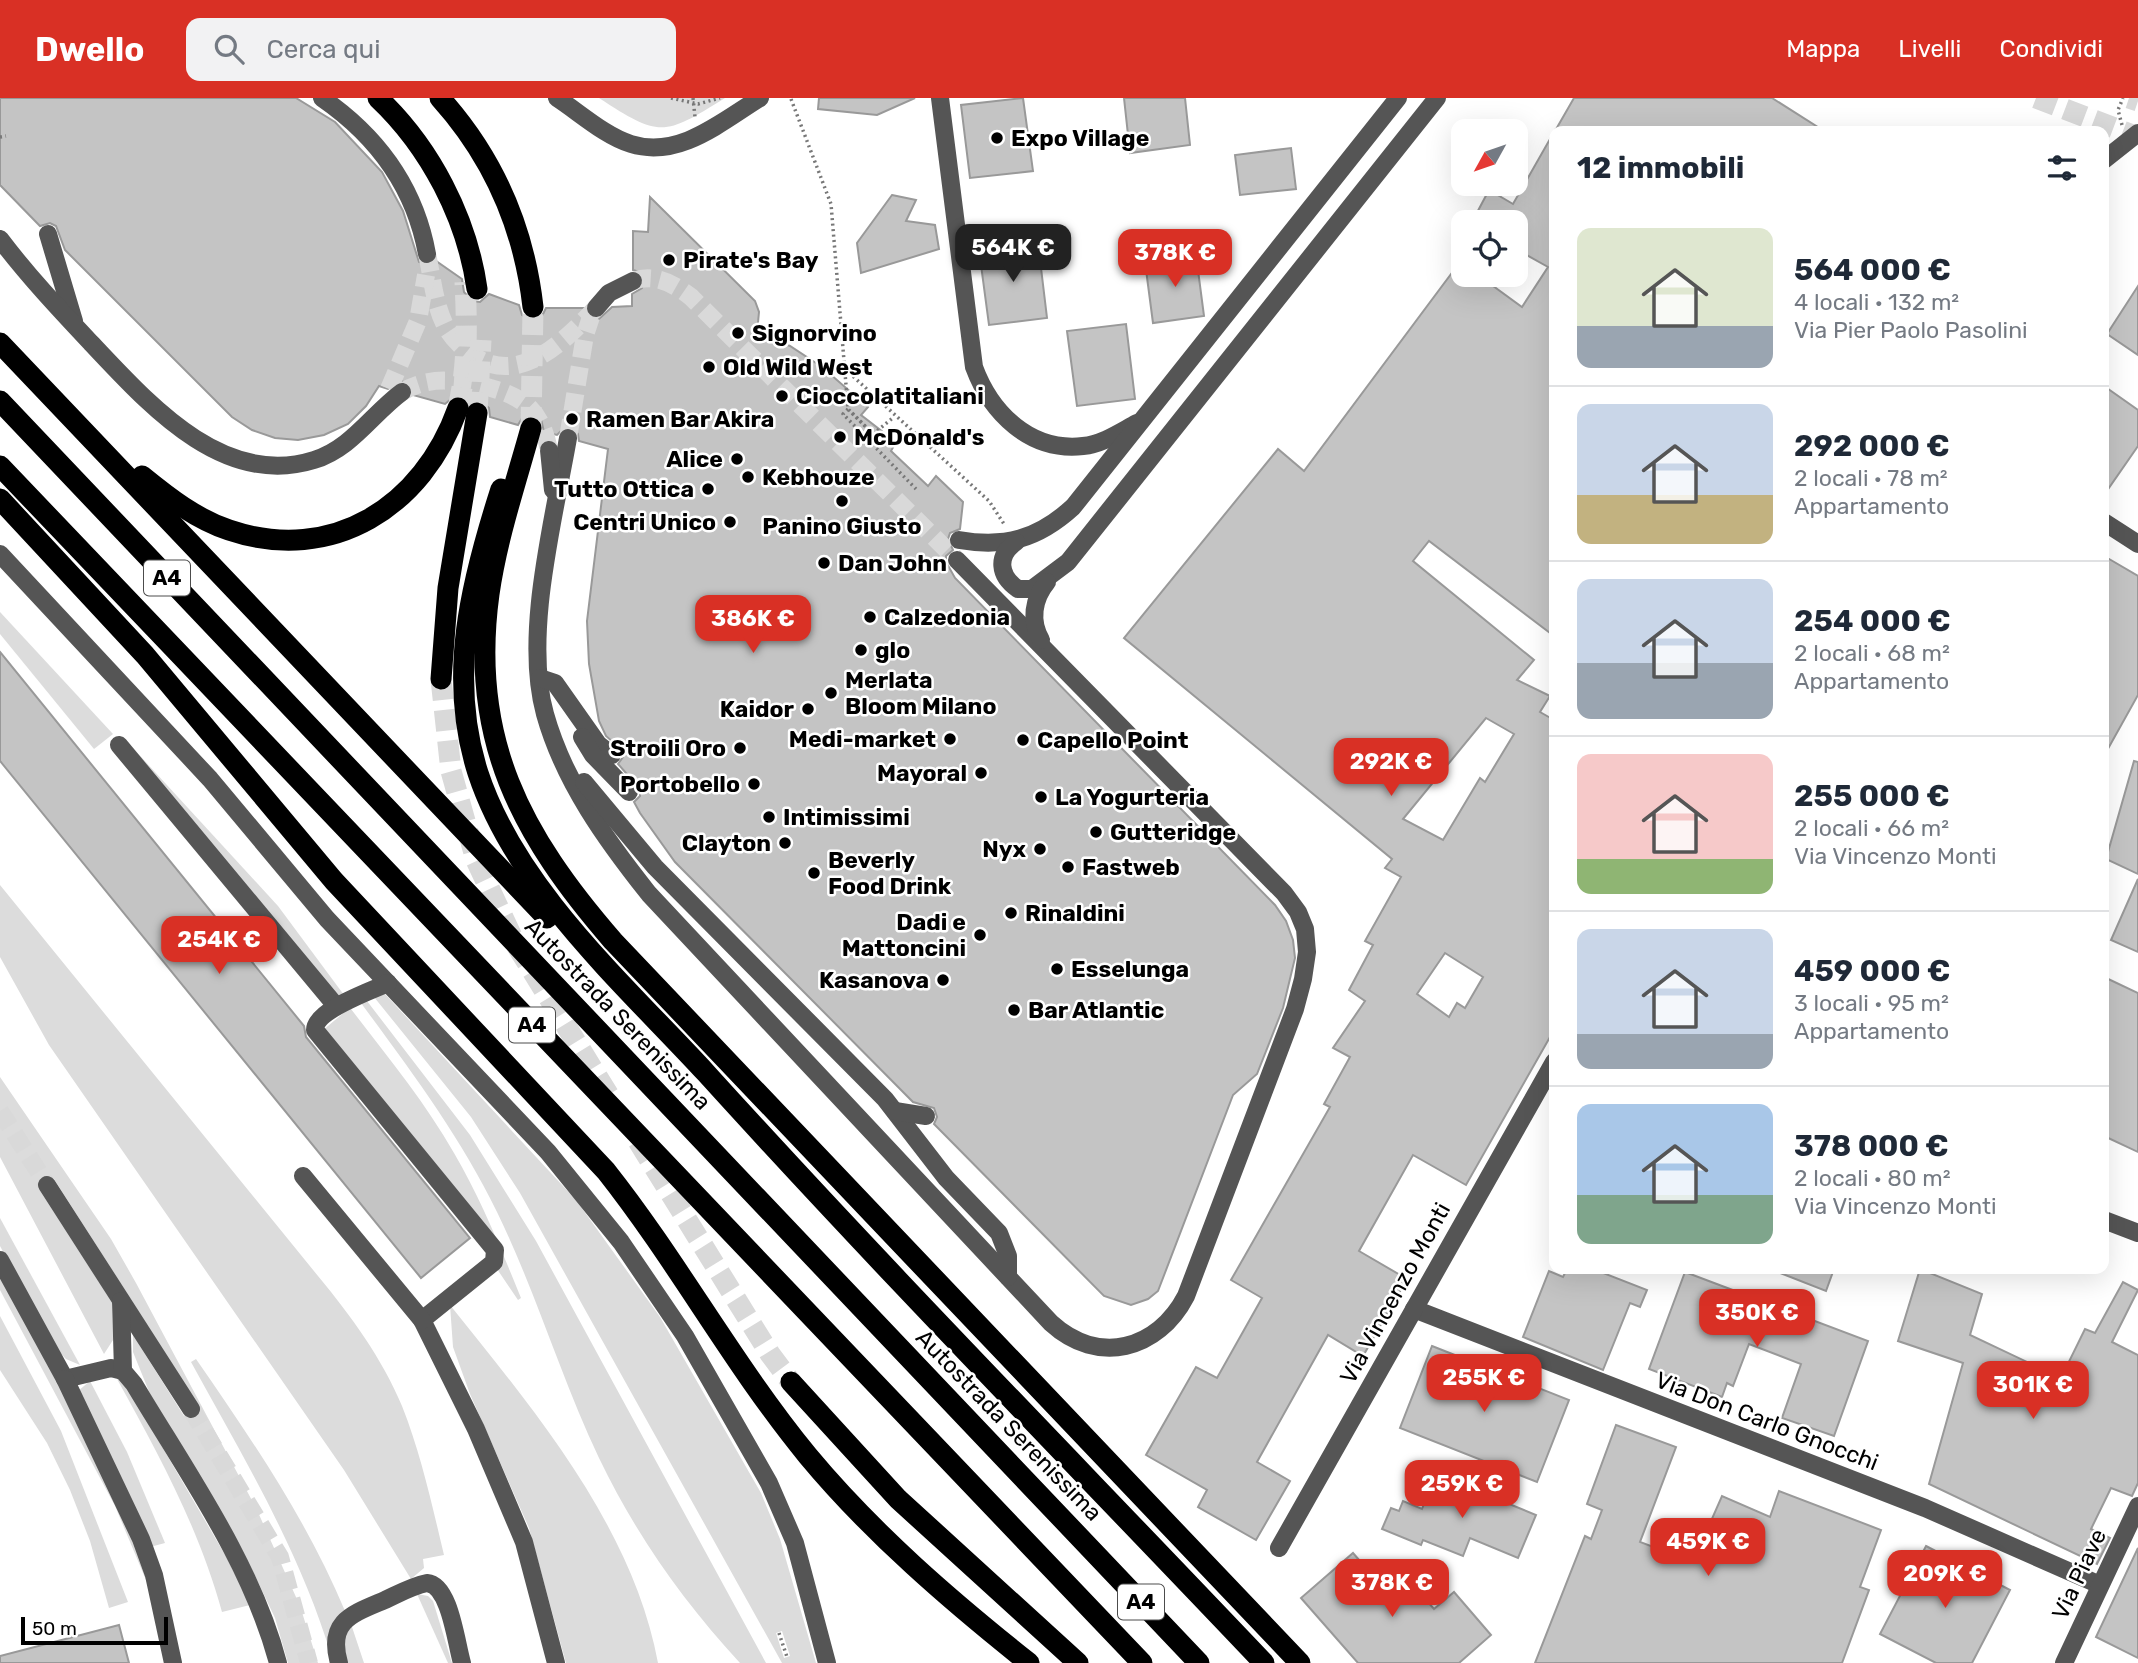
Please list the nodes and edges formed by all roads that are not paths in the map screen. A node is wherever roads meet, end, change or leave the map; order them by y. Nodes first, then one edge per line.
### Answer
1 (322, 98) edge
2 (378, 98) edge
3 (440, 98) edge
4 (557, 98) edge
5 (760, 98) edge
6 (940, 98) edge
7 (1398, 98) edge
8 (1437, 98) edge
9 (2130, 130) edge
10 (2109, 154) edge
11 (48, 234) dead end
12 (0, 239) edge
13 (427, 254) tunnel mouth
14 (633, 281) tunnel mouth
15 (471, 285) tunnel mouth
16 (533, 307) tunnel mouth
17 (596, 307) tunnel mouth
18 (75, 326) junction
19 (0, 331) edge
20 (0, 343) edge
21 (395, 391) tunnel mouth
22 (0, 401) edge
23 (1146, 418) junction
24 (568, 438) tunnel mouth
25 (549, 450) tunnel mouth
26 (0, 466) edge
27 (0, 499) edge
28 (555, 517) junction
29 (2109, 525) edge
30 (1013, 538) junction
31 (959, 540) tunnel mouth
32 (2138, 544) edge
33 (0, 554) edge
34 (957, 560) tunnel mouth
35 (1056, 571) junction
36 (1046, 648) junction
37 (540, 678) junction
38 (441, 679) tunnel mouth
39 (545, 712) junction
40 (575, 714) junction
41 (119, 745) dead end
42 (612, 755) dead end
43 (629, 792) dead end
44 (783, 972) dead end
45 (388, 983) junction
46 (781, 994) junction
47 (336, 1006) junction
48 (851, 1040) dead end
49 (1283, 1041) junction
50 (1262, 1060) dead end
51 (848, 1061) junction
52 (1549, 1071) edge
53 (895, 1111) junction
54 (926, 1116) dead end
55 (770, 1143) junction
56 (303, 1176) dead end
57 (47, 1185) tunnel mouth
58 (2109, 1222) edge
59 (2138, 1233) edge
60 (0, 1260) edge
61 (1008, 1277) junction
62 (121, 1301) junction
63 (1414, 1309) junction
64 (422, 1320) junction
65 (123, 1371) junction
66 (65, 1379) junction
67 (791, 1382) tunnel mouth
68 (191, 1409) tunnel mouth
69 (2136, 1518) edge
70 (1279, 1548) dead end
71 (929, 1576) junction
72 (2099, 1586) junction
73 (173, 1663) edge
74 (278, 1663) edge
75 (339, 1663) edge
76 (462, 1663) edge
77 (556, 1663) edge
78 (827, 1663) edge
79 (1029, 1663) edge
80 (1044, 1663) edge
81 (1078, 1663) edge
82 (1142, 1663) edge
83 (1199, 1663) edge
84 (1264, 1663) edge
85 (1300, 1663) edge
86 (2064, 1663) edge

1 - 13 street
2 - 15 highway
3 - 16 highway
4 - 5 street
6 - 23 street
7 - 23 street
8 - 35 street
9 - 10 street
11 - 18 street
12 - 18 street
14 - 17 street
18 - 21 street
19 - 38 highway
20 - 55 highway, A4
22 - 83 highway, Autostrada Serenissima / A4
23 - 30 street
24 - 28 street
25 - 28 street
26 - 82 highway, A4
27 - 71 highway, A4
28 - 37 street
29 - 32 street
30 - 31 street
30 - 35 street
33 - 45 street
34 - 36 street
35 - 36 street
36 - 49 street
37 - 39 street
37 - 40 street
39 - 46 street
39 - 61 street
40 - 42 street
40 - 43 street
41 - 47 street
44 - 46 street
45 - 47 street
45 - 78 street
46 - 51 street
47 - 64 street
48 - 51 street
49 - 50 street
49 - 61 street
51 - 53 street
52 - 63 street, Via Vincenzo Monti
53 - 54 street
53 - 61 street
55 - 84 highway
55 - 85 highway
56 - 64 street
57 - 62 street
58 - 59 street
60 - 66 street
62 - 65 street
62 - 68 street
63 - 70 street, Via Vincenzo Monti
63 - 72 street, Via Don Carlo Gnocchi
64 - 77 street
65 - 66 street
65 - 74 street
66 - 73 street
67 - 81 highway
69 - 72 street, Via Piave
71 - 79 highway
71 - 80 highway, A4
72 - 86 street, Via Piave
75 - 76 street

